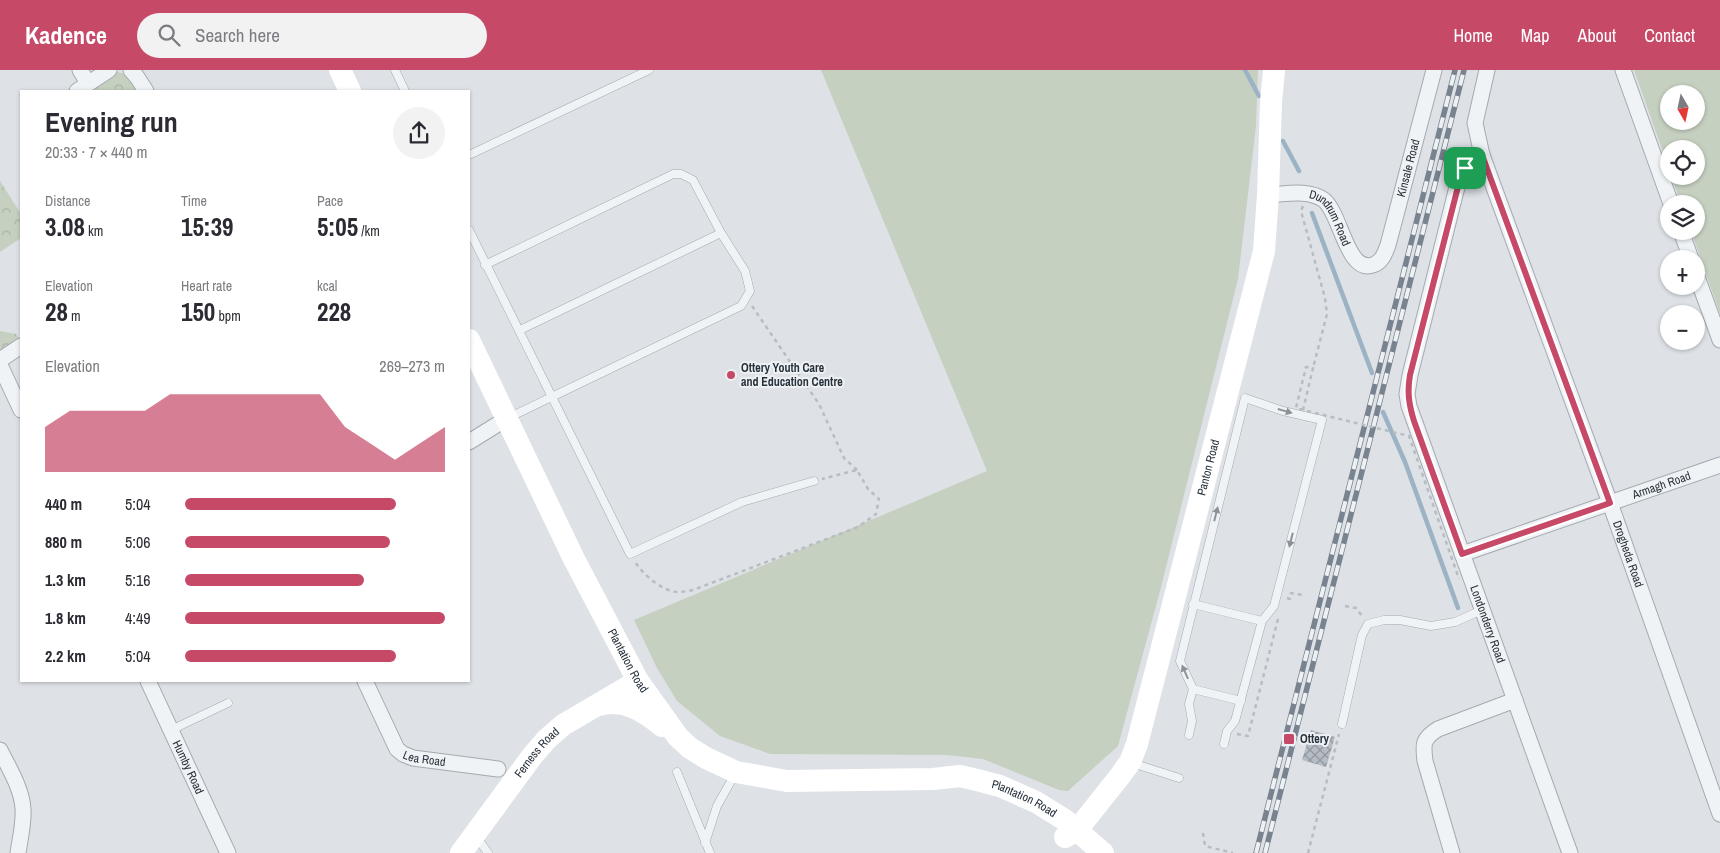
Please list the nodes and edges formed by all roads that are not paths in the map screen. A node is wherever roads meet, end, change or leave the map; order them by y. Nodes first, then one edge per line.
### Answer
1 (80, 70) edge
2 (109, 70) edge
3 (131, 70) edge
4 (340, 70) edge
5 (395, 70) edge
6 (649, 70) edge
7 (1274, 70) edge
8 (1434, 70) edge
9 (1487, 70) edge
10 (1623, 70) edge
11 (82, 87) edge
12 (145, 90) edge
13 (350, 90) edge
14 (405, 90) edge
15 (470, 155) edge
16 (1482, 155) junction
17 (1268, 195) junction
18 (1668, 195) edge
19 (470, 232) edge
20 (721, 232) junction
21 (1377, 263) joint
22 (485, 265) junction
23 (1704, 295) edge
24 (520, 330) junction
25 (1720, 340) edge
26 (470, 342) edge
27 (20, 347) edge
28 (0, 360) edge
29 (0, 365) edge
30 (551, 397) junction
31 (20, 408) edge
32 (506, 418) junction
33 (470, 441) edge
34 (1720, 465) edge
35 (814, 481) road end
36 (1610, 503) junction
37 (1462, 554) junction
38 (1193, 604) junction
39 (1482, 610) junction
40 (1262, 621) junction
41 (638, 680) junction
42 (148, 682) edge
43 (365, 682) edge
44 (1193, 689) junction
45 (1515, 700) junction
46 (1241, 701) junction
47 (228, 703) dead end
48 (593, 706) junction
49 (1342, 724) road end
50 (171, 730) junction
51 (1189, 735) dead end
52 (678, 737) junction
53 (1224, 744) dead end
54 (0, 750) edge
55 (1130, 762) junction
56 (498, 770) dead end
57 (678, 772) dead end
58 (736, 772) junction
59 (1179, 778) dead end
60 (933, 779) junction
61 (1101, 798) junction
62 (1036, 802) junction
63 (1720, 814) edge
64 (475, 834) junction
65 (1074, 840) edge
66 (705, 843) junction
67 (18, 853) edge
68 (228, 853) edge
69 (461, 853) edge
70 (488, 853) edge
71 (710, 853) edge
72 (1103, 853) edge
73 (1452, 853) edge
74 (1570, 853) edge

1 - 11 street
2 - 11 street
3 - 12 street
4 - 13 street
5 - 14 lane
6 - 15 lane
7 - 17 street, Panton Road
8 - 21 street, Kinsale Road
9 - 16 street, Drogheda Road
10 - 18 street
16 - 36 street, Drogheda Road
16 - 37 street, Londonderry Road
17 - 21 street, Dundrum Road
17 - 55 street, Panton Road
19 - 22 lane
20 - 22 lane
20 - 24 lane
20 - 30 lane
22 - 24 lane
23 - 25 street
24 - 30 lane
26 - 32 street, Plantation Road
27 - 28 street
29 - 31 street
30 - 32 lane
30 - 35 lane
32 - 33 street
32 - 41 street, Plantation Road
34 - 36 street, Armagh Road
36 - 37 street, Armagh Road
36 - 63 street, Drogheda Road
37 - 39 street, Londonderry Road
38 - 40 lane
38 -> 40 lane
44 -> 38 lane
39 - 45 street, Londonderry Road
39 - 49 lane
40 - 46 lane
41 - 48 street, Ferness Road
41 - 52 street, Plantation Road
42 - 50 street, Humby Road
43 - 56 street, Lea Road
44 - 46 lane
44 - 51 lane
45 - 73 street
45 - 74 street, Londonderry Road
46 - 53 lane
47 - 50 lane
48 - 52 street
48 - 64 street, Ferness Road
50 - 68 street, Humby Road
52 - 58 street, Plantation Road
54 - 67 street
55 - 59 lane
55 - 61 street, Panton Road
57 - 66 lane
58 - 60 street, Plantation Road
58 - 66 lane
60 - 62 street, Plantation Road
60 - 65 street, Plantation Road
61 - 62 street
61 - 65 street, Panton Road
62 - 65 street, Plantation Road
64 - 69 street, Ferness Road
64 - 70 lane
65 - 72 street, Plantation Road
66 - 71 lane

